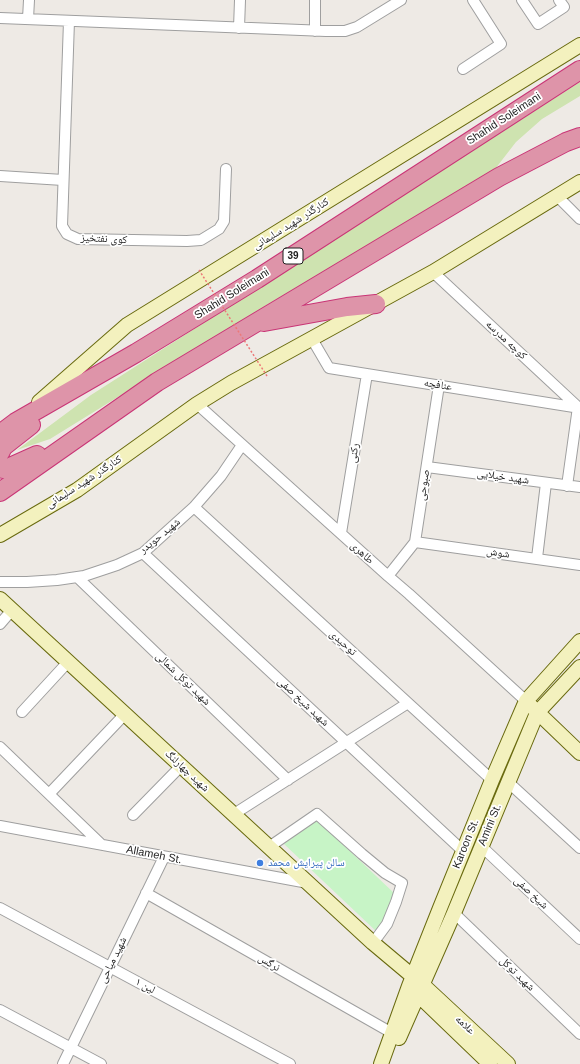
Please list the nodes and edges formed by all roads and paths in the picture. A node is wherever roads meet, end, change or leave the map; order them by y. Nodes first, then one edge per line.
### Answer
1 (29, 0) edge
2 (240, 0) edge
3 (316, 0) edge
4 (402, 0) edge
5 (473, 0) edge
6 (522, 0) edge
7 (559, 0) edge
8 (0, 18) edge
9 (28, 19) junction
10 (69, 21) junction
11 (239, 28) junction
12 (316, 31) junction
13 (580, 45) edge
14 (463, 69) dead end
15 (580, 70) edge
16 (580, 137) edge
17 (226, 168) dead end
18 (0, 176) edge
19 (63, 180) junction
20 (580, 182) edge
21 (558, 196) junction
22 (580, 219) edge
23 (199, 270) dead end
24 (433, 272) junction
25 (376, 304) junction
26 (254, 324) junction
27 (312, 339) junction
28 (367, 374) junction
29 (267, 376) dead end
30 (83, 384) junction
31 (439, 385) junction
32 (197, 404) junction
33 (579, 408) edge
34 (16, 422) junction
35 (91, 427) junction
36 (0, 434) edge
37 (242, 445) junction
38 (0, 453) edge
39 (0, 466) edge
40 (427, 467) junction
41 (546, 483) junction
42 (567, 486) junction
43 (580, 488) edge
44 (0, 492) edge
45 (194, 507) junction
46 (341, 533) junction
47 (0, 535) edge
48 (415, 542) junction
49 (143, 553) junction
50 (537, 558) junction
51 (580, 565) edge
52 (388, 576) junction
53 (77, 577) junction
54 (0, 582) edge
55 (0, 599) edge
56 (12, 610) junction
57 (0, 624) edge
58 (578, 647) edge
59 (68, 662) junction
60 (580, 667) edge
61 (526, 701) junction
62 (408, 703) junction
63 (22, 712) dead end
64 (537, 713) junction
65 (125, 714) junction
66 (347, 743) junction
67 (0, 746) edge
68 (580, 753) edge
69 (181, 766) junction
70 (288, 780) junction
71 (492, 780) junction
72 (508, 782) junction
73 (49, 794) junction
74 (234, 814) junction
75 (133, 815) dead end
76 (0, 826) edge
77 (102, 845) junction
78 (481, 846) junction
79 (269, 847) junction
80 (580, 848) edge
81 (463, 851) junction
82 (164, 857) junction
83 (308, 883) junction
84 (146, 893) junction
85 (0, 908) edge
86 (454, 913) junction
87 (580, 939) edge
88 (373, 943) junction
89 (110, 968) junction
90 (416, 986) junction
91 (0, 1010) edge
92 (392, 1033) junction
93 (580, 1034) edge
94 (71, 1048) junction
95 (385, 1063) edge
96 (63, 1064) edge
97 (101, 1064) edge
98 (290, 1064) edge
99 (490, 1064) edge
100 (508, 1064) edge

1 - 9 street
2 - 11 street
3 - 12 street
4 - 12 street
5 - 14 street
6 - 7 street
8 - 9 street
9 - 10 street
10 - 11 street
10 - 19 street, کوی نفتخیز
11 - 12 street
13 - 34 main road, کنارگذر شهید سلیمانی
15 - 30 highway, Shahid Soleimani / 39
16 - 26 highway
17 - 19 street, کوی نفتخیز
18 - 19 street
20 - 21 main road, کنارگذر شهید سلیمانی
21 - 22 street
21 - 24 main road, کنارگذر شهید سلیمانی
23 - 29 path, bridge
24 - 25 main road, کنارگذر شهید سلیمانی
24 - 33 street, کوچه مدرسه
25 - 26 highway
25 - 27 main road, کنارگذر شهید سلیمانی
26 - 35 highway
27 - 28 street, عنافچه
27 - 32 main road, کنارگذر شهید سلیمانی
28 - 31 street, عنافچه
28 - 46 street, رکنی
30 - 34 highway, Shahid Soleimani / 39
30 - 38 highway
31 - 33 street, عنافچه
31 - 40 street, صبوحی
32 - 37 street, طاهری
32 - 47 main road, کنارگذر شهید سلیمانی
33 - 42 street
34 - 36 highway, Shahid Soleimani / 39
35 - 39 highway
35 - 44 highway
37 - 45 street, شهید حویدر
37 - 46 street, طاهری
40 - 41 street, شهید خیلایی
40 - 48 street, صبوحی
41 - 42 street, شهید خیلایی
41 - 50 street
42 - 43 street, شهید خیلایی
45 - 49 street, شهید حویدر
45 - 62 street, توحیدی
46 - 52 street, طاهری
48 - 50 street, شوش
48 - 52 street, صبوحی
49 - 53 street, شهید حویدر
49 - 66 street, شهید شیخ صفی
50 - 51 street, شوش
52 - 61 street, طاهری
53 - 54 street, شهید حویدر
53 - 70 street, شهید توکل شمالی
55 - 56 main road, شهید چهارلنگ
56 - 57 street
56 - 59 main road, شهید چهارلنگ
58 - 61 main road, Karoon St.
59 - 63 street
59 - 65 main road, شهید چهارلنگ
60 - 64 main road, Amini St.
61 - 64 main road
61 - 71 main road, Karoon St.
62 - 66 street
62 - 71 street, توحیدی
64 - 68 main road
64 - 72 main road, Amini St.
65 - 69 main road, شهید چهارلنگ
65 - 73 street
66 - 70 street
66 - 81 street, شهید شیخ صفی
67 - 73 street
69 - 74 main road, شهید چهارلنگ
69 - 75 street
70 - 74 street
71 - 81 main road, Karoon St.
72 - 78 main road, Amini St.
72 - 80 street
73 - 77 street
74 - 79 main road, شهید چهارلنگ
76 - 77 street, Allameh St.
77 - 82 street, Allameh St.
78 - 86 main road, Amini St.
78 - 87 street, شیخ صفی
79 - 83 main road, شهید چهارلنگ
79 - 88 street
81 - 90 main road, Karoon St.
82 - 83 street, Allameh St.
82 - 84 street, شهید میاحی
83 - 88 main road, شهید چهارلنگ
84 - 89 street, شهید میاحی
84 - 92 street, نرگس
85 - 89 street, لین ۱
86 - 90 main road, Amini St.
86 - 93 street, شهید توکل
88 - 90 main road, شهید چهارلنگ
89 - 94 street, شهید میاحی
89 - 98 street, لین ۱
90 - 92 main road, Karoon St.
90 - 95 main road, Karoon St.
90 - 99 main road, علامه
90 - 100 main road, علامه
91 - 94 street
92 - 95 main road, Karoon St.
94 - 96 street, شهید میاحی
94 - 97 street

